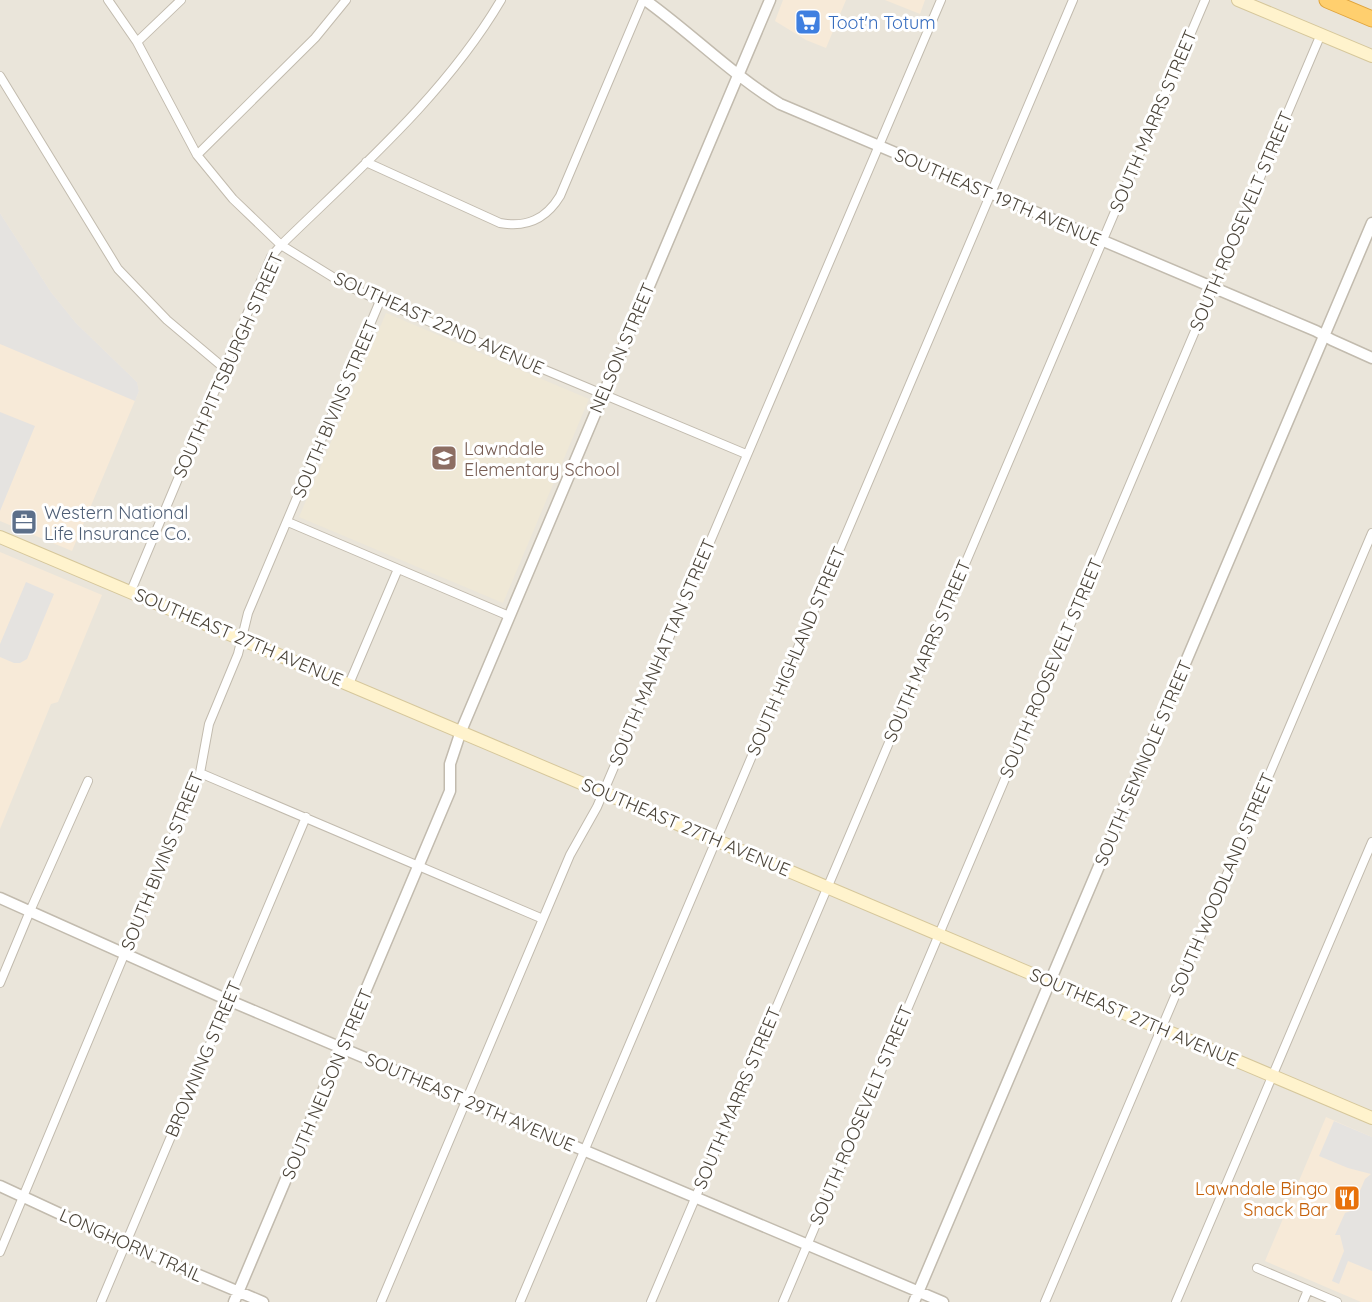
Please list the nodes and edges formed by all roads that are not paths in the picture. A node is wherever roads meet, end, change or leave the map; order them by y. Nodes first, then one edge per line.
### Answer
1 (108, 0) edge
2 (181, 0) edge
3 (346, 0) edge
4 (501, 0) edge
5 (644, 0) edge
6 (770, 0) edge
7 (941, 0) edge
8 (1073, 0) edge
9 (1205, 0) edge
10 (1238, 0) edge
11 (1327, 0) edge
12 (1372, 19) edge
13 (1320, 34) junction
14 (137, 42) junction
15 (1372, 56) edge
16 (0, 76) edge
17 (738, 76) junction
18 (878, 146) junction
19 (197, 155) junction
20 (366, 162) junction
21 (990, 193) junction
22 (1372, 223) edge
23 (1102, 241) junction
24 (281, 245) junction
25 (1213, 288) junction
26 (380, 301) junction
27 (1324, 336) junction
28 (1372, 358) edge
29 (224, 368) junction
30 (603, 393) junction
31 (746, 454) junction
32 (288, 522) junction
33 (1372, 533) edge
34 (0, 537) edge
35 (398, 569) junction
36 (130, 591) junction
37 (509, 616) junction
38 (241, 638) junction
39 (350, 684) junction
40 (461, 731) junction
41 (200, 773) junction
42 (88, 781) dead end
43 (603, 791) junction
44 (306, 817) junction
45 (716, 839) junction
46 (1372, 842) edge
47 (418, 865) junction
48 (827, 886) junction
49 (0, 898) edge
50 (30, 911) junction
51 (543, 919) junction
52 (938, 934) junction
53 (124, 955) junction
54 (1050, 981) junction
55 (0, 983) edge
56 (228, 1000) junction
57 (1161, 1028) junction
58 (342, 1048) junction
59 (1272, 1075) junction
60 (466, 1101) junction
61 (1372, 1118) edge
62 (584, 1150) junction
63 (0, 1186) edge
64 (24, 1197) junction
65 (695, 1197) junction
66 (125, 1244) junction
67 (807, 1245) junction
68 (0, 1252) edge
69 (1257, 1268) dead end
70 (1308, 1290) junction
71 (237, 1297) edge
72 (916, 1297) edge
73 (100, 1302) edge
74 (263, 1302) edge
75 (381, 1302) edge
76 (520, 1302) edge
77 (651, 1302) edge
78 (783, 1302) edge
79 (943, 1302) edge
80 (1045, 1302) edge
81 (1176, 1302) edge
82 (1303, 1302) edge
83 (1337, 1302) edge

1 - 14 street, SOUTHEAST 22ND AVENUE
2 - 14 street
3 - 19 street
4 - 20 street, SOUTH PITTSBURGH STREET
5 - 17 street, SOUTHEAST 19TH AVENUE
5 - 20 street
6 - 17 street, NELSON STREET
7 - 18 street, SOUTH MANHATTAN STREET
8 - 21 street, SOUTH HIGHLAND STREET
9 - 23 street, SOUTH MARRS STREET
10 - 13 main road
11 - 12 highway
13 - 15 main road
13 - 25 street, SOUTH ROOSEVELT STREET
14 - 19 street, SOUTHEAST 22ND AVENUE
16 - 29 street
17 - 18 street, SOUTHEAST 19TH AVENUE
17 - 30 street, NELSON STREET
18 - 21 street, SOUTHEAST 19TH AVENUE
18 - 31 street, SOUTH MANHATTAN STREET
19 - 24 street, SOUTHEAST 22ND AVENUE
20 - 24 street, SOUTH PITTSBURGH STREET
21 - 23 street, SOUTHEAST 19TH AVENUE
21 - 45 street, SOUTH HIGHLAND STREET
22 - 27 street, SOUTH SEMINOLE STREET
23 - 25 street, SOUTHEAST 19TH AVENUE
23 - 48 street, SOUTH MARRS STREET
24 - 26 street, SOUTHEAST 22ND AVENUE
24 - 29 street, SOUTH PITTSBURGH STREET
25 - 27 street, SOUTHEAST 19TH AVENUE
25 - 52 street, SOUTH ROOSEVELT STREET
26 - 30 street, SOUTHEAST 22ND AVENUE
26 - 32 street, SOUTH BIVINS STREET
27 - 28 street, SOUTHEAST 19TH AVENUE
27 - 54 street, SOUTH SEMINOLE STREET
29 - 36 street, SOUTH PITTSBURGH STREET
30 - 31 street, SOUTHEAST 22ND AVENUE
30 - 37 street, NELSON STREET
31 - 43 street, SOUTH MANHATTAN STREET
32 - 35 street
32 - 38 street, SOUTH BIVINS STREET
33 - 57 street, SOUTH WOODLAND STREET
34 - 36 main road, SOUTHEAST 27TH AVENUE
35 - 37 street
35 - 39 street
36 - 38 main road, SOUTHEAST 27TH AVENUE
37 - 40 street, NELSON STREET
38 - 39 main road, SOUTHEAST 27TH AVENUE
38 - 41 street, SOUTH BIVINS STREET
39 - 40 main road, SOUTHEAST 27TH AVENUE
40 - 43 main road, SOUTHEAST 27TH AVENUE
40 - 47 street, NELSON STREET
41 - 44 street
41 - 53 street, SOUTH BIVINS STREET
42 - 50 street
43 - 45 main road, SOUTHEAST 27TH AVENUE
43 - 51 street, SOUTH MANHATTAN STREET
44 - 47 street
44 - 56 street, BROWNING STREET
45 - 48 main road, SOUTHEAST 27TH AVENUE
45 - 62 street, SOUTH HIGHLAND STREET
46 - 59 street
47 - 51 street
47 - 58 street, SOUTH NELSON STREET
48 - 52 main road, SOUTHEAST 27TH AVENUE
48 - 65 street, SOUTH MARRS STREET
49 - 50 street, SOUTHEAST 29TH AVENUE
50 - 53 street, SOUTHEAST 29TH AVENUE
50 - 55 street
51 - 60 street, SOUTH MANHATTAN STREET
52 - 54 main road, SOUTHEAST 27TH AVENUE
52 - 67 street, SOUTH ROOSEVELT STREET
53 - 56 street, SOUTHEAST 29TH AVENUE
53 - 64 street, SOUTH BIVINS STREET
54 - 57 main road, SOUTHEAST 27TH AVENUE
54 - 72 street, SOUTH SEMINOLE STREET
56 - 58 street, SOUTHEAST 29TH AVENUE
56 - 66 street, BROWNING STREET
57 - 59 main road, SOUTHEAST 27TH AVENUE
57 - 80 street, SOUTH WOODLAND STREET
58 - 60 street, SOUTHEAST 29TH AVENUE
58 - 71 street, SOUTH NELSON STREET
59 - 61 main road, SOUTHEAST 27TH AVENUE
59 - 81 street
60 - 62 street, SOUTHEAST 29TH AVENUE
60 - 75 street, SOUTH MANHATTAN STREET
62 - 65 street, SOUTHEAST 29TH AVENUE
62 - 76 street, SOUTH HIGHLAND STREET
63 - 64 street, LONGHORN TRAIL
64 - 66 street, LONGHORN TRAIL
64 - 68 street, SOUTH BIVINS STREET
65 - 67 street, SOUTHEAST 29TH AVENUE
65 - 77 street, SOUTH MARRS STREET
66 - 71 street, LONGHORN TRAIL
66 - 73 street, BROWNING STREET
67 - 72 street, SOUTHEAST 29TH AVENUE
67 - 78 street, SOUTH ROOSEVELT STREET
69 - 70 street
70 - 82 street
70 - 83 street
71 - 74 street, LONGHORN TRAIL
72 - 79 street, SOUTHEAST 29TH AVENUE

